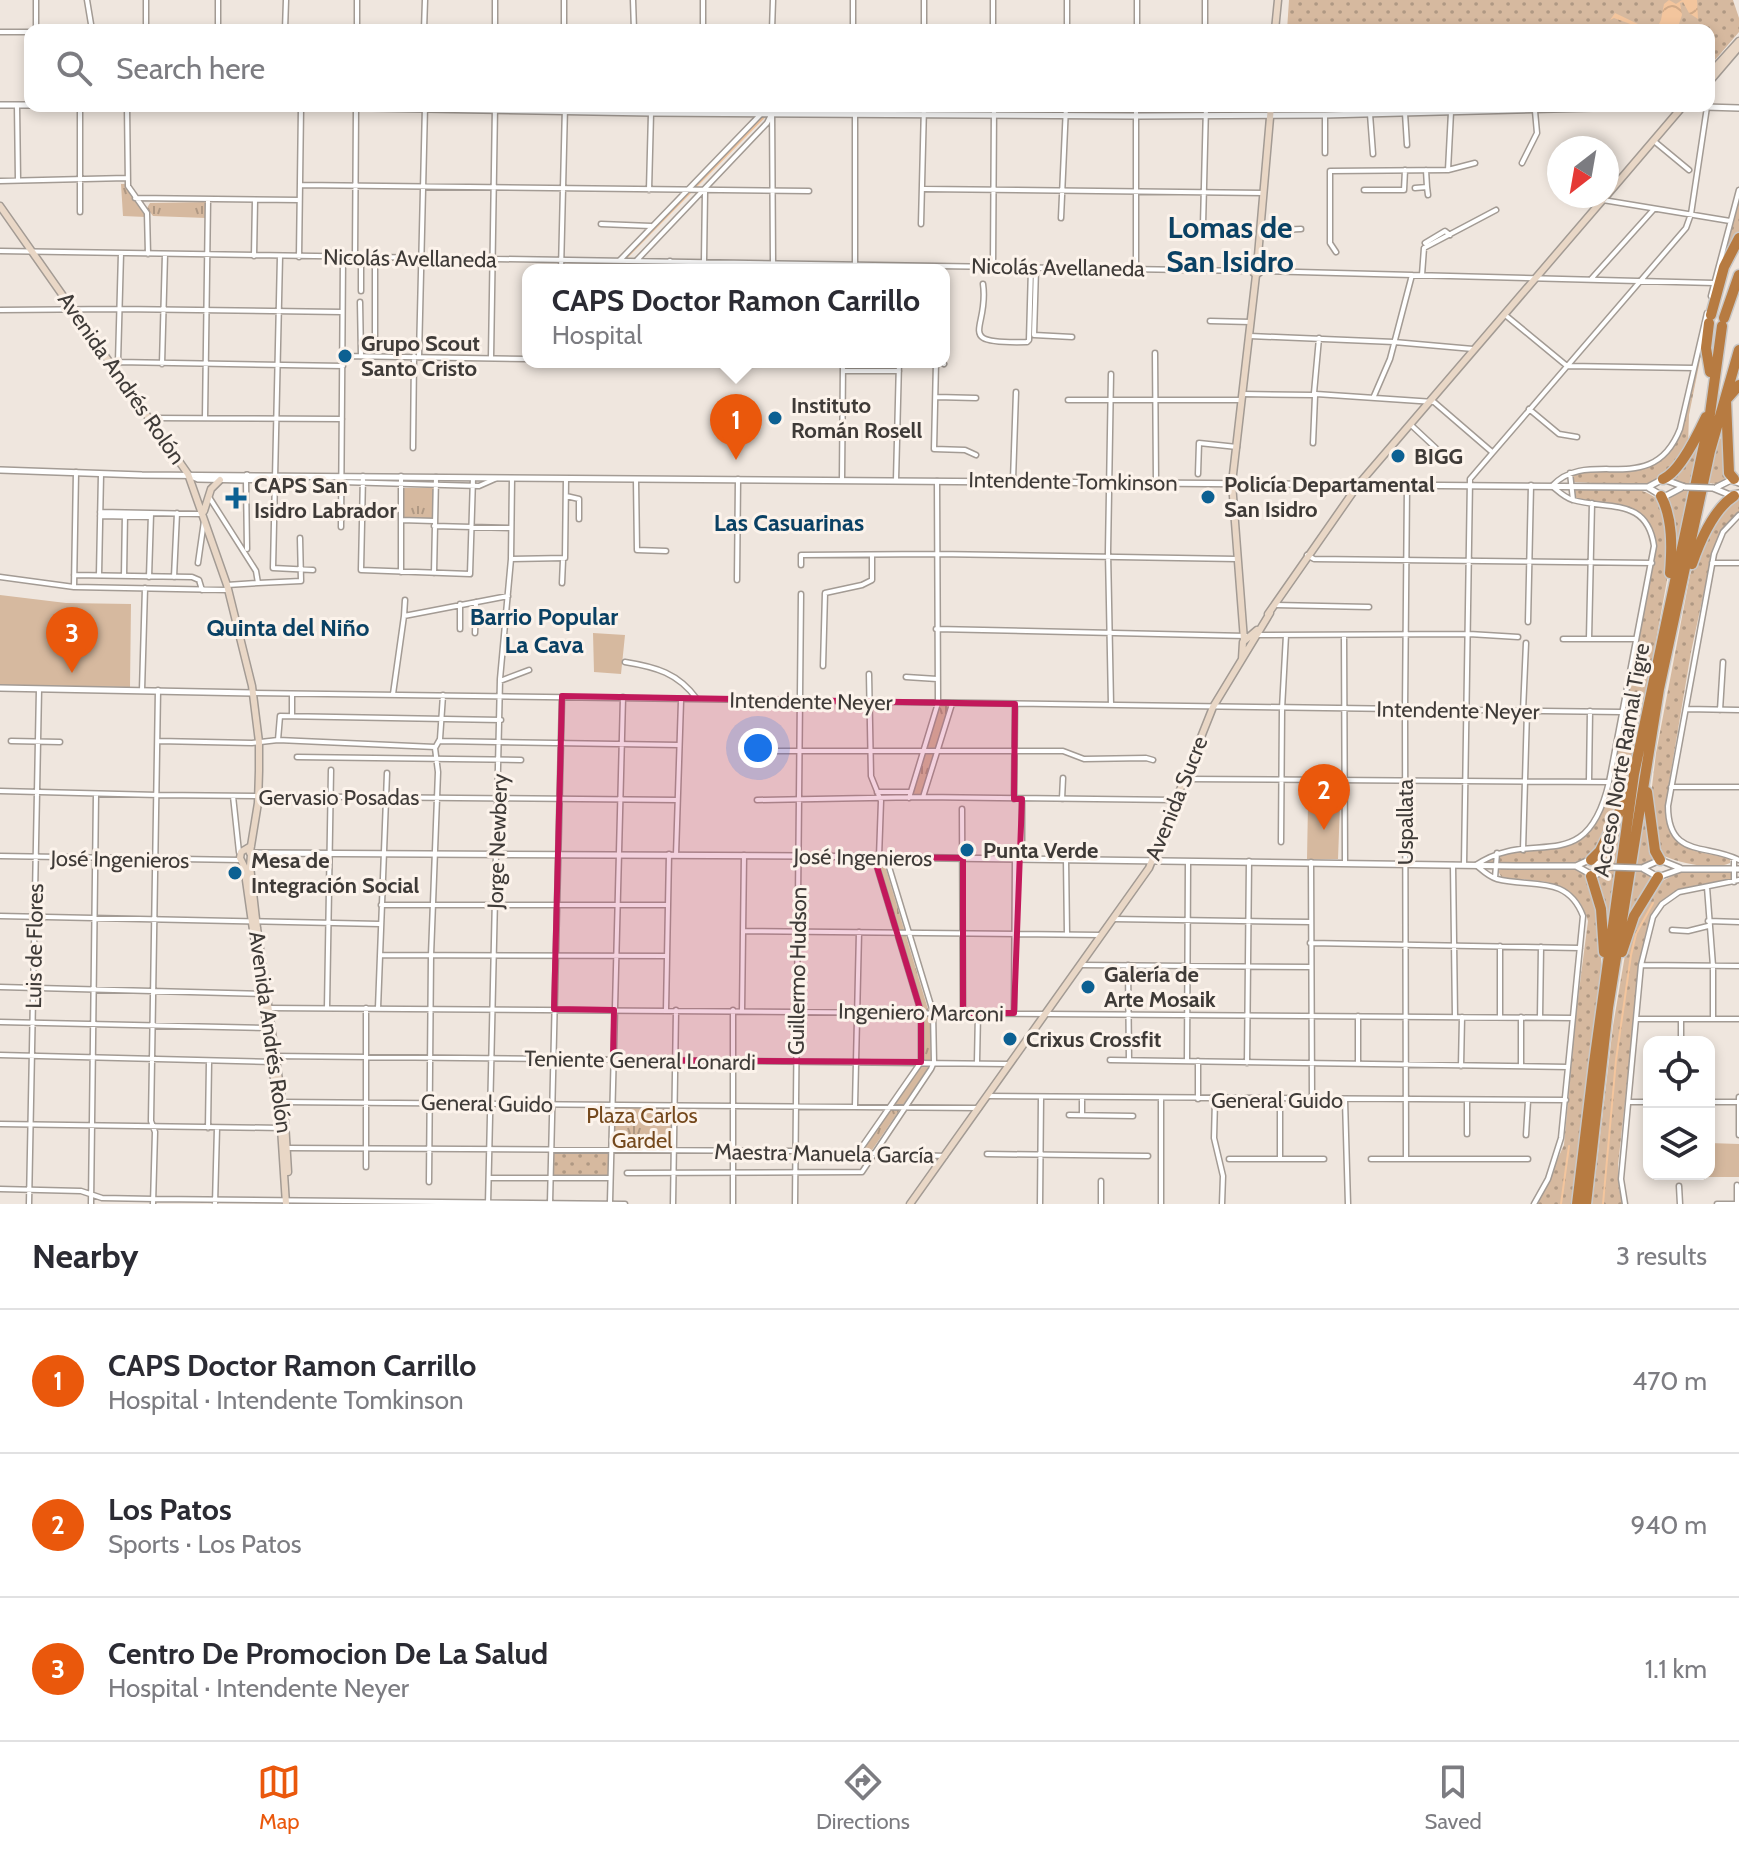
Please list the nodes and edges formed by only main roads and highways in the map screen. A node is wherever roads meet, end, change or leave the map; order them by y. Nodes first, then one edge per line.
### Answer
1 (1278, 0) edge
2 (1276, 24) edge
3 (1739, 41) edge
4 (1739, 47) edge
5 (1715, 67) edge
6 (1715, 75) edge
7 (1270, 112) edge
8 (1679, 112) edge
9 (1619, 181) edge
10 (0, 206) edge
11 (1596, 208) edge
12 (1739, 238) edge
13 (1739, 275) edge
14 (1739, 350) edge
15 (1739, 385) edge
16 (1713, 386) junction
17 (1712, 400) junction
18 (1726, 400) junction
19 (220, 480) road end
20 (1660, 480) road end
21 (1737, 481) edge
22 (1737, 494) edge
23 (1659, 495) road end
24 (204, 517) junction
25 (1670, 598) junction
26 (1270, 613) junction
27 (1675, 615) junction
28 (1249, 639) junction
29 (1647, 759) junction
30 (1634, 774) junction
31 (1588, 861) road end
32 (1662, 861) road end
33 (1588, 874) road end
34 (1661, 875) road end
35 (1604, 989) junction
36 (264, 994) junction
37 (1608, 1008) junction
38 (269, 1029) junction
39 (273, 1059) junction
40 (283, 1128) junction
41 (287, 1202) edge
42 (910, 1204) edge
43 (1577, 1204) edge
44 (1586, 1204) edge

1 - 2 main road
3 - 5 main road
4 - 6 main road
7 - 28 main road
8 - 9 main road, Avenida Sucre
10 - 24 main road, Avenida Andrés Rolón
11 - 26 main road, Avenida Sucre
12 - 16 highway
13 - 16 highway, Acceso Norte Ramal Tigre
14 - 18 highway, Acceso Norte Ramal Tigre
15 - 18 highway
16 - 17 highway, Acceso Norte Ramal Tigre
17 - 20 highway
17 - 25 highway, Acceso Norte Ramal Tigre
18 - 21 highway
18 - 27 highway, Acceso Norte Ramal Tigre
19 - 24 main road
22 - 27 highway
23 - 25 highway
24 - 36 main road, Avenida Andrés Rolón
25 - 30 highway, Acceso Norte Ramal Tigre
26 - 28 main road, Avenida Sucre
26 - 28 main road, Avenida Sucre
27 - 29 highway, Acceso Norte Ramal Tigre
28 - 42 main road, Avenida Sucre
29 - 32 highway
29 - 37 highway, Acceso Norte Ramal Tigre
30 - 31 highway
30 - 35 highway, Acceso Norte Ramal Tigre
33 - 35 highway
34 - 37 highway
35 - 43 highway, Acceso Norte Ramal Tigre
36 - 38 main road, Avenida Andrés Rolón
36 - 38 main road, Avenida Andrés Rolón
37 - 44 highway, Acceso Norte Ramal Tigre
38 - 39 main road, Avenida Andrés Rolón
39 - 40 main road, Avenida Andrés Rolón
39 - 40 main road, Avenida Andrés Rolón
40 - 41 main road, Avenida Andrés Rolón

